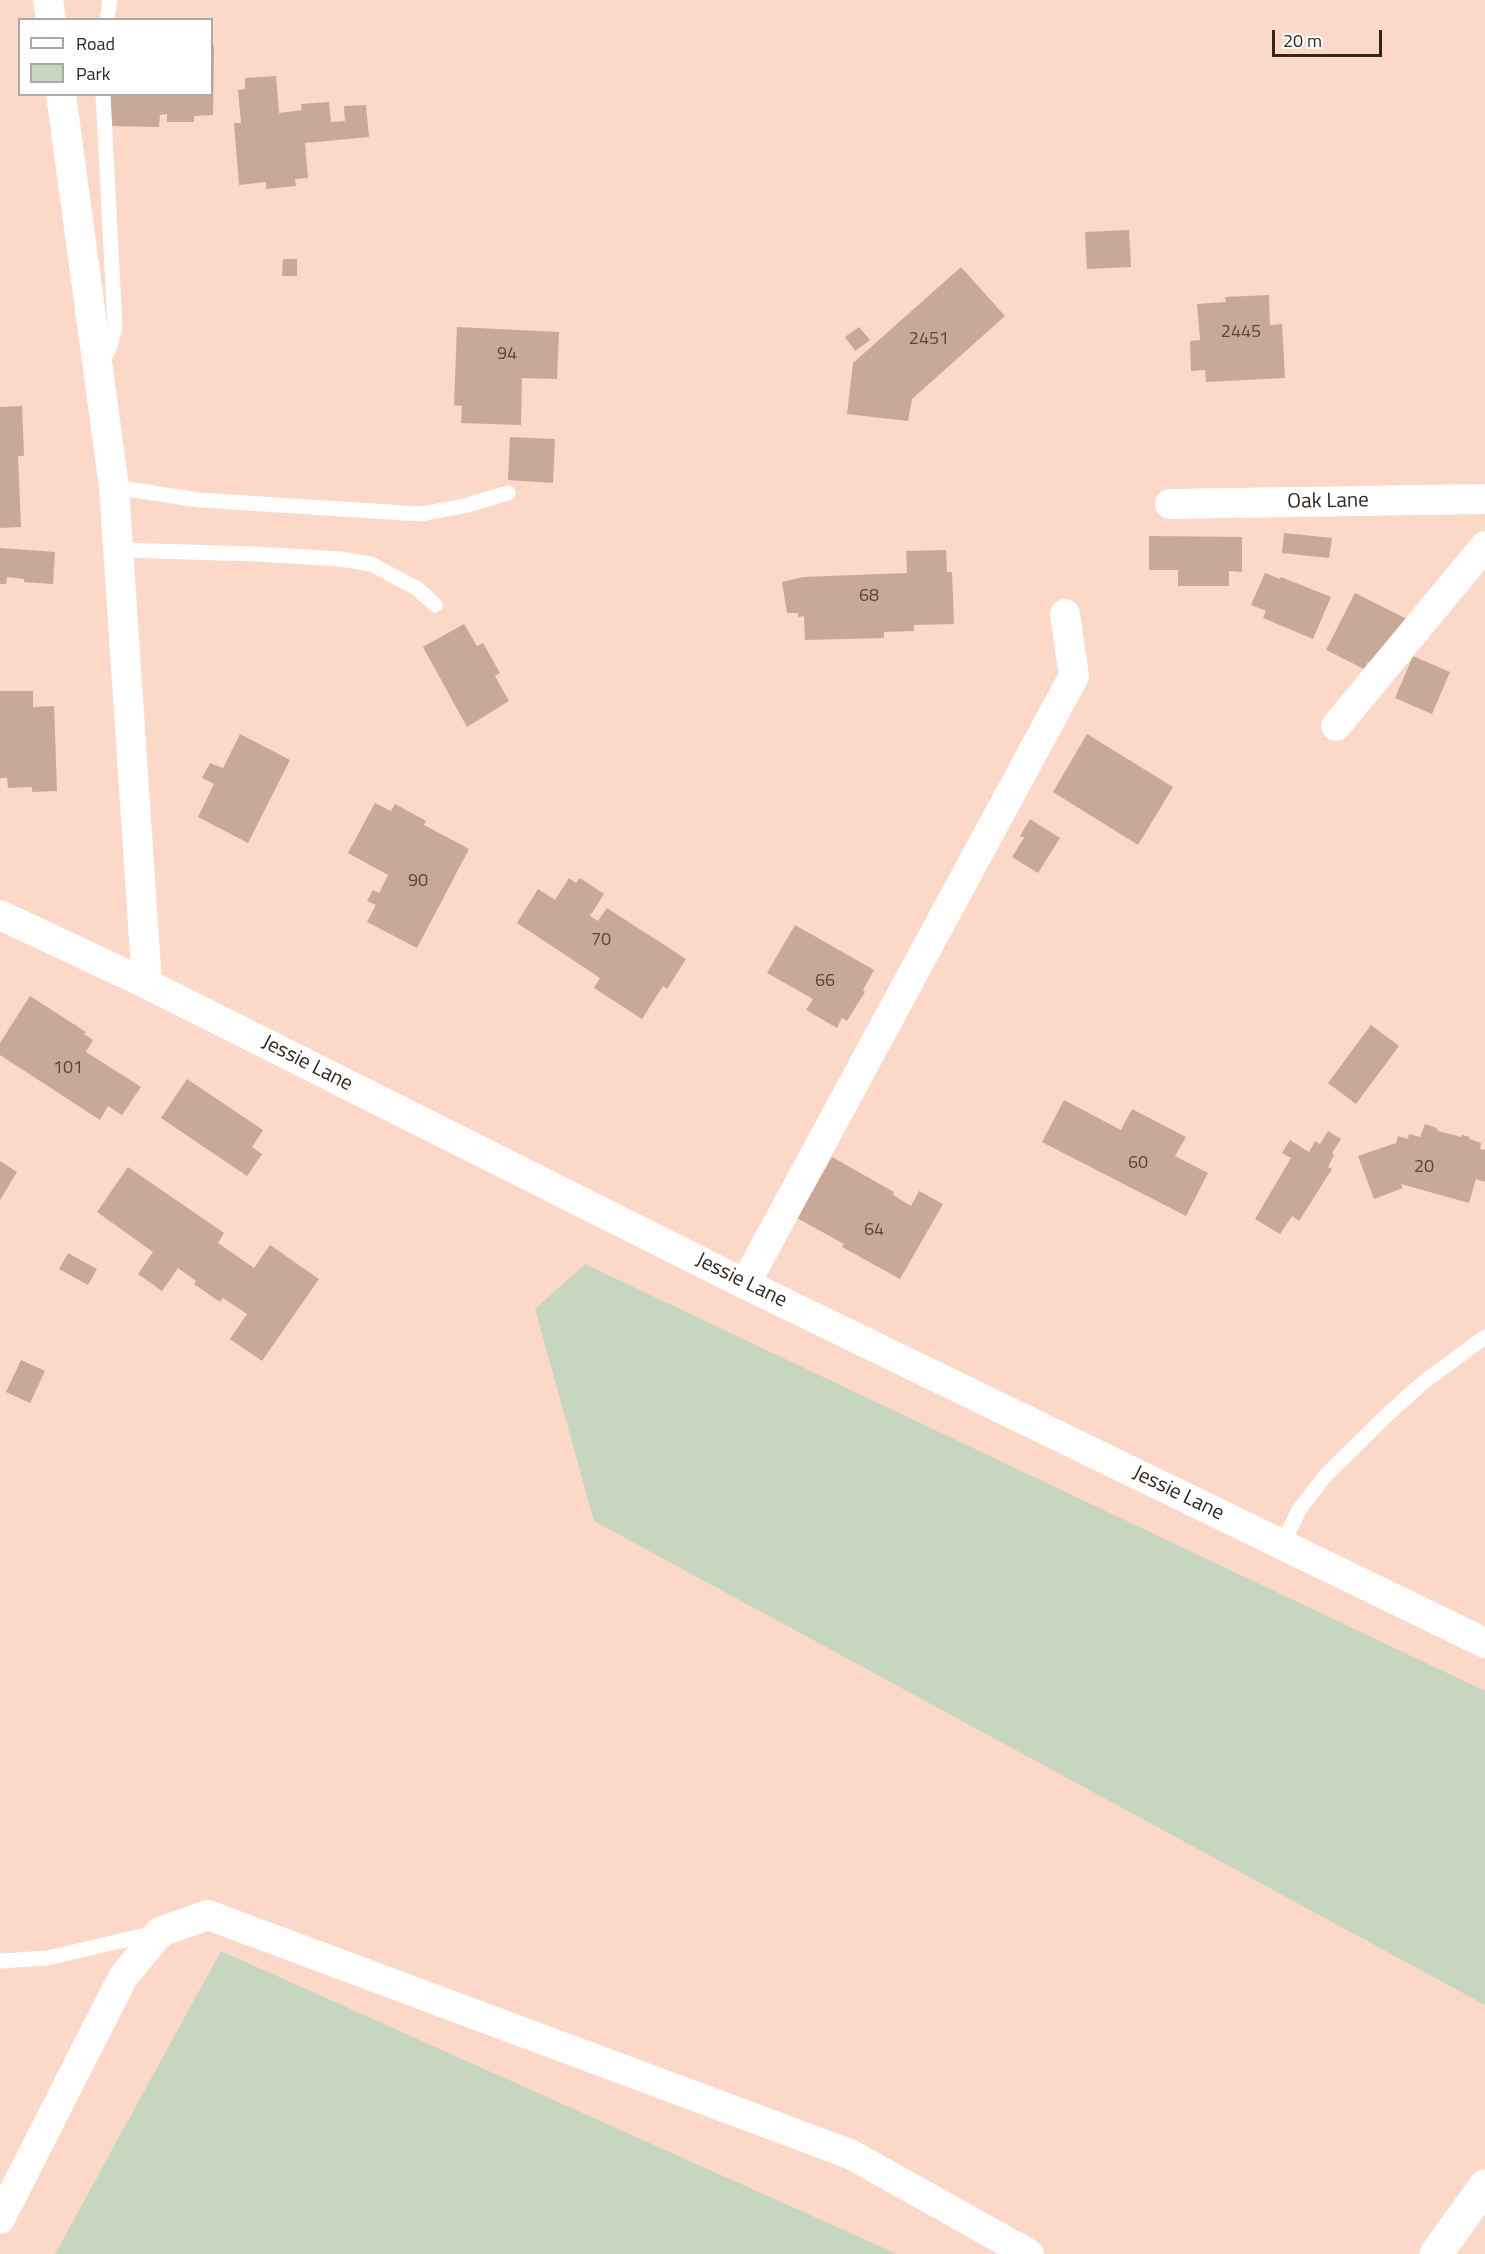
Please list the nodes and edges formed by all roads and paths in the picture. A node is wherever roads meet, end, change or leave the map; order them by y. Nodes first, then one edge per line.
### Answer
1 (48, 0) edge
2 (110, 0) edge
3 (51, 18) edge
4 (107, 18) edge
5 (61, 96) edge
6 (103, 96) edge
7 (98, 368) junction
8 (114, 487) junction
9 (508, 493) dead end
10 (1485, 499) edge
11 (1170, 504) dead end
12 (1485, 546) edge
13 (118, 550) junction
14 (435, 604) dead end
15 (1065, 614) dead end
16 (1336, 726) dead end
17 (0, 915) edge
18 (147, 984) junction
19 (745, 1284) junction
20 (1485, 1336) edge
21 (1282, 1545) junction
22 (1485, 1643) edge
23 (160, 1932) junction
24 (0, 1961) edge
25 (1485, 2186) edge
26 (0, 2219) edge
27 (1029, 2254) edge
28 (1436, 2254) edge

1 - 3 street
2 - 4 lane
5 - 7 street
6 - 7 lane
7 - 8 street
8 - 9 lane
8 - 13 street
10 - 11 street, Oak Lane
12 - 16 street
13 - 14 lane
13 - 18 street
15 - 19 street
17 - 18 street, Jessie Lane
18 - 19 street, Jessie Lane
19 - 21 street, Jessie Lane
20 - 21 lane
21 - 22 street, Jessie Lane
23 - 24 lane
23 - 26 street
23 - 27 street
25 - 28 main road

